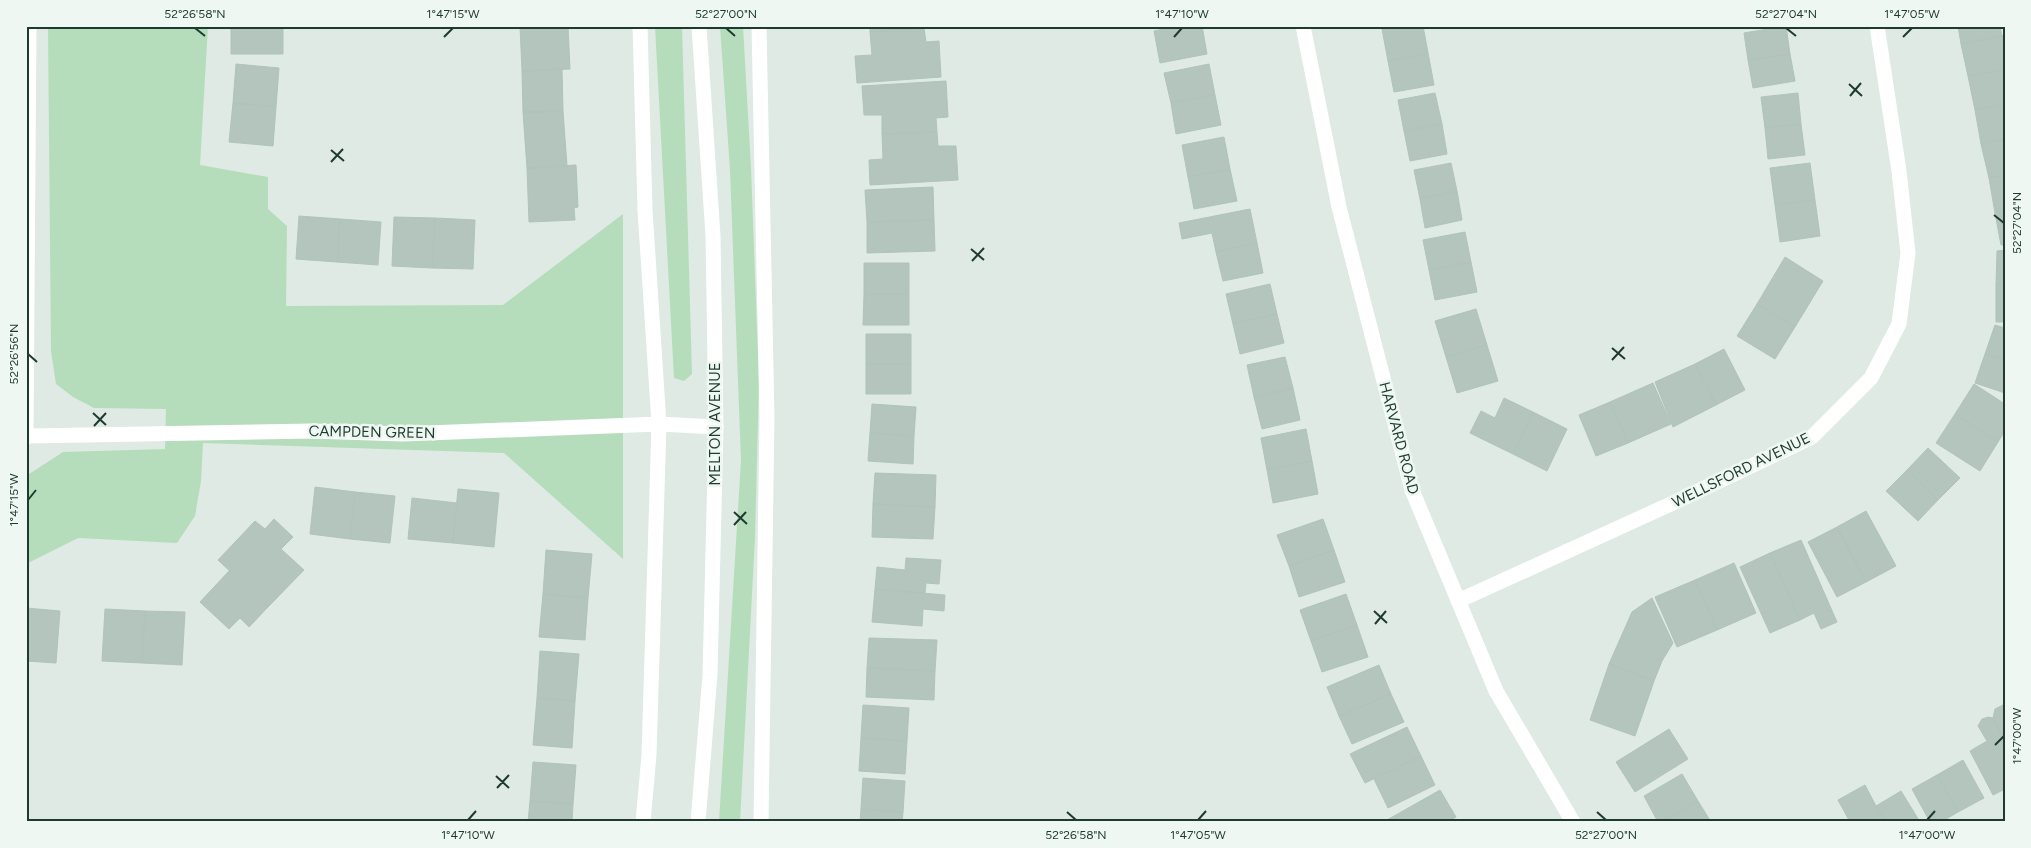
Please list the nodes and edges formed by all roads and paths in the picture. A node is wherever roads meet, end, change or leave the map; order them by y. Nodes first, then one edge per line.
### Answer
1 (29, 26) edge
2 (640, 26) edge
3 (699, 26) edge
4 (758, 26) edge
5 (1303, 26) edge
6 (1876, 26) edge
7 (659, 424) junction
8 (716, 427) junction
9 (27, 437) edge
10 (1458, 601) junction
11 (643, 822) edge
12 (698, 822) edge
13 (761, 822) edge
14 (1573, 822) edge

1 - 9 street, CAMPDEN GREEN
2 - 7 street
3 - 8 street, MELTON AVENUE
4 - 13 street
5 - 10 street, HARVARD ROAD
6 - 10 street, WELLSFORD AVENUE
7 - 8 street, CAMPDEN GREEN
7 - 9 street, CAMPDEN GREEN
7 - 11 street
8 - 12 street, MELTON AVENUE
10 - 14 street, HARVARD ROAD

